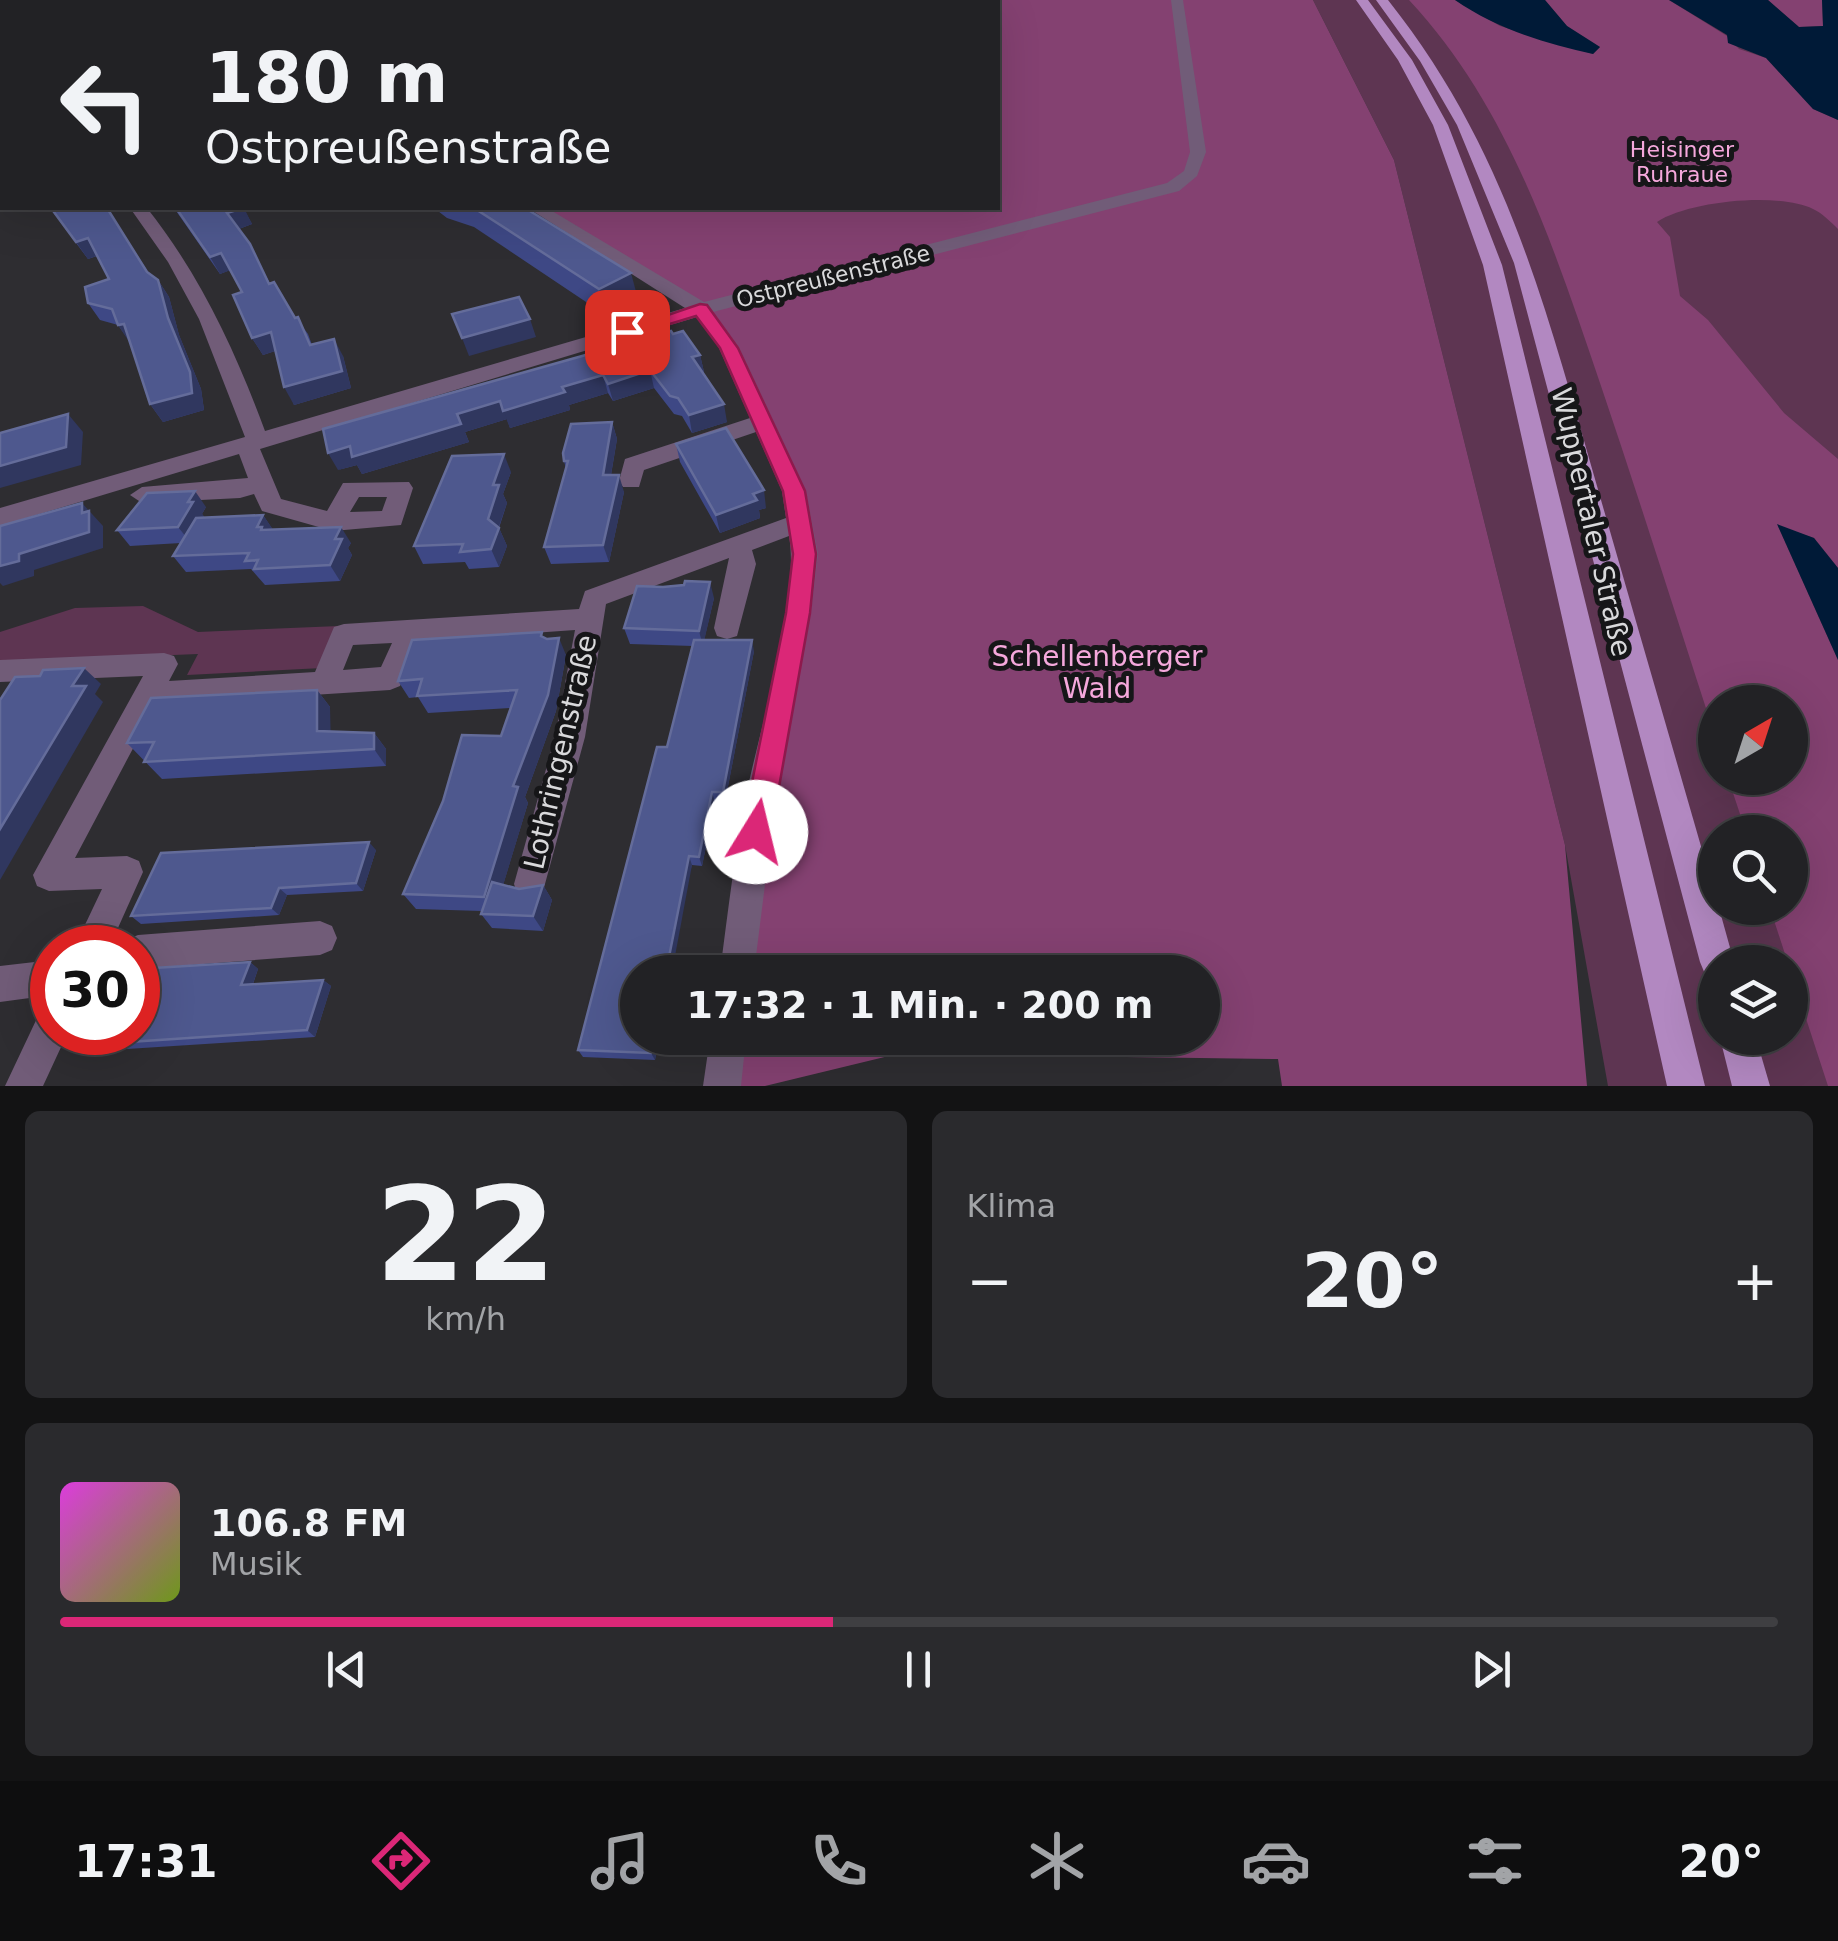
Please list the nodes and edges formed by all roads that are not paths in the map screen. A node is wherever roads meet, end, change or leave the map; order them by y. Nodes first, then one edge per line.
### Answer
1 (1177, 0) edge
2 (1362, 0) edge
3 (1382, 0) edge
4 (139, 210) edge
5 (539, 210) edge
6 (700, 309) junction
7 (764, 421) junction
8 (252, 444) junction
9 (631, 481) dead end
10 (262, 482) junction
11 (142, 495) edge
12 (0, 517) edge
13 (332, 522) dead end
14 (801, 522) junction
15 (738, 545) junction
16 (590, 619) junction
17 (727, 628) dead end
18 (410, 631) junction
19 (0, 672) edge
20 (324, 683) junction
21 (148, 694) junction
22 (530, 884) edge
23 (102, 925) edge
24 (320, 938) dead end
25 (1712, 945) edge
26 (160, 950) edge
27 (739, 955) edge
28 (30, 981) edge
29 (0, 984) edge
30 (39, 1055) edge
31 (726, 1055) edge
32 (1743, 1055) edge
33 (24, 1086) edge
34 (722, 1086) edge
35 (1686, 1086) edge
36 (1751, 1086) edge

1 - 6 street, Ostpreußenstraße
2 - 35 main road, Wuppertaler Straße
3 - 25 main road, Wuppertaler Straße
4 - 8 street
5 - 6 street
6 - 7 street
6 - 8 street, Ostpreußenstraße
7 - 9 street
7 - 14 street
8 - 10 street
8 - 12 street, Ostpreußenstraße
10 - 11 street
10 - 13 street
14 - 15 street, Lothringenstraße
14 - 27 street
15 - 16 street, Lothringenstraße
15 - 17 street
16 - 18 street, Lothringenstraße
16 - 22 street, Lothringenstraße
18 - 20 street
18 - 20 street, Lothringenstraße
19 - 21 street
20 - 21 street
21 - 23 street
24 - 26 street
28 - 29 street
30 - 33 street
31 - 34 street
32 - 36 main road

